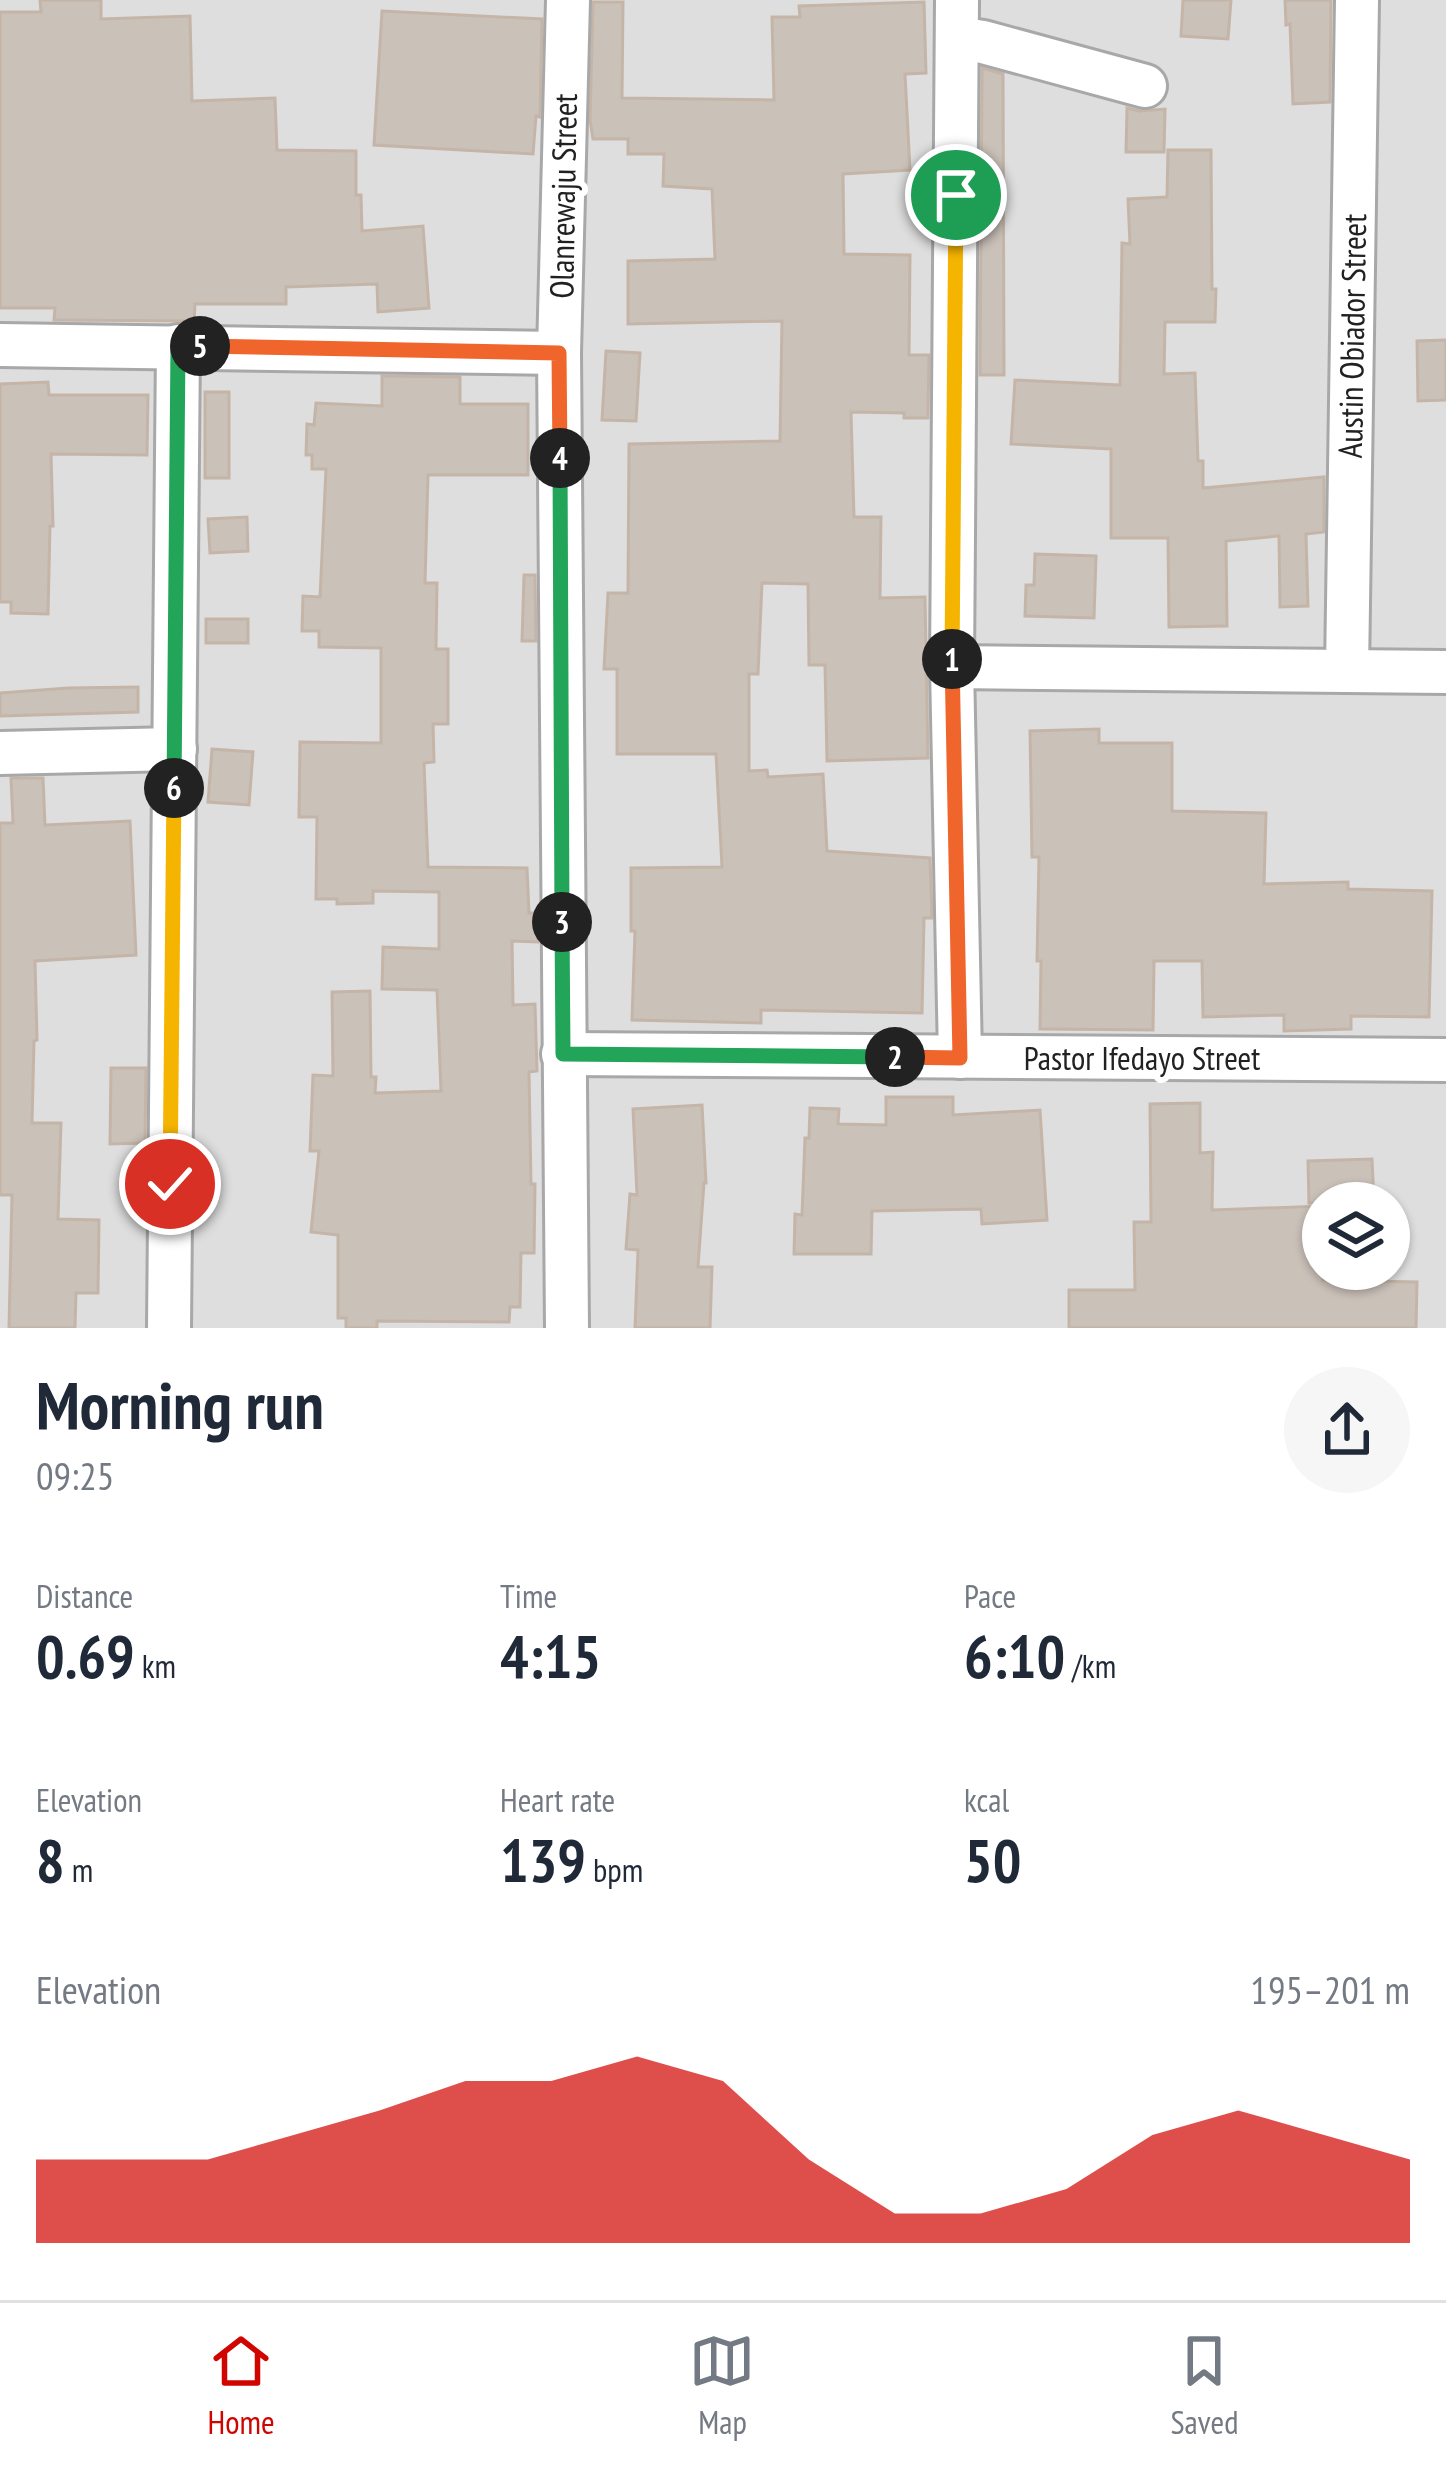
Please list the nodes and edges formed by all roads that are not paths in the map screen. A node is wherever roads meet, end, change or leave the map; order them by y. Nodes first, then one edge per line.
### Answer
1 (568, 0) edge
2 (1357, 0) edge
3 (957, 19) edge
4 (1145, 86) dead end
5 (0, 345) edge
6 (178, 346) junction
7 (559, 353) junction
8 (952, 668) junction
9 (1347, 671) junction
10 (1446, 672) edge
11 (175, 749) junction
12 (0, 753) edge
13 (563, 1054) junction
14 (960, 1058) junction
15 (1446, 1060) edge
16 (169, 1328) edge
17 (567, 1328) edge

1 - 7 street, Olanrewaju Street
2 - 9 street, Austin Obiador Street
3 - 4 street
3 - 8 street
5 - 6 street
6 - 7 street
6 - 11 street
7 - 13 street, Olanrewaju Street
8 - 9 street
8 - 14 street
9 - 10 street
11 - 12 street
11 - 16 street
13 - 14 street, Pastor Ifedayo Street
13 - 17 street, Olanrewaju Street
14 - 15 street, Pastor Ifedayo Street

